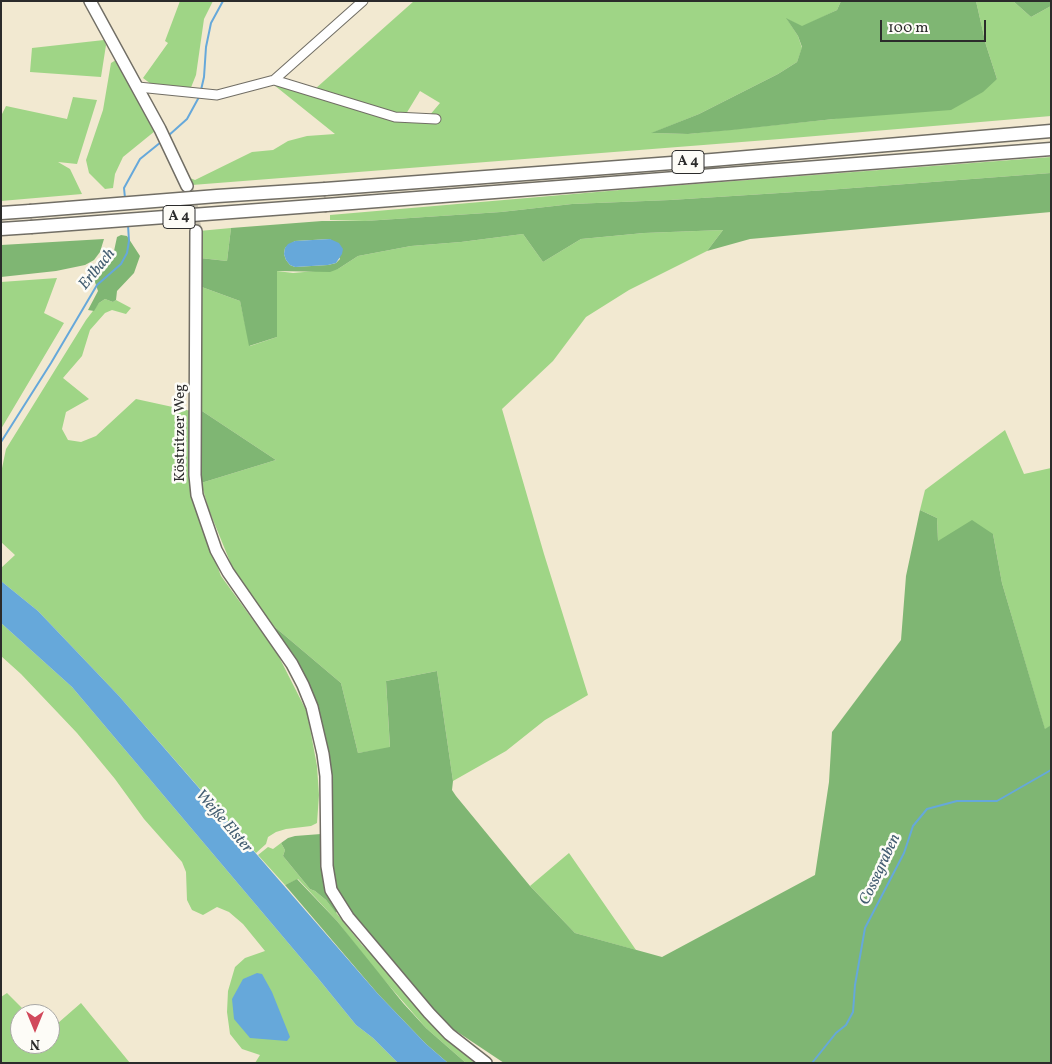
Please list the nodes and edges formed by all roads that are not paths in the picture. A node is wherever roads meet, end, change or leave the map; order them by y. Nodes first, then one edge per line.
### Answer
1 (90, 1) edge
2 (363, 1) edge
3 (274, 80) junction
4 (138, 87) junction
5 (436, 119) dead end
6 (1051, 131) edge
7 (1051, 148) edge
8 (187, 186) tunnel mouth
9 (1, 213) edge
10 (1, 230) edge
11 (196, 231) tunnel mouth
12 (486, 1063) edge

1 - 4 main road
2 - 3 street
3 - 4 street
3 - 5 street
4 - 8 main road
6 - 9 highway, A 4, bridge
7 - 10 highway, A 4, bridge
11 - 12 main road, Köstritzer Weg

